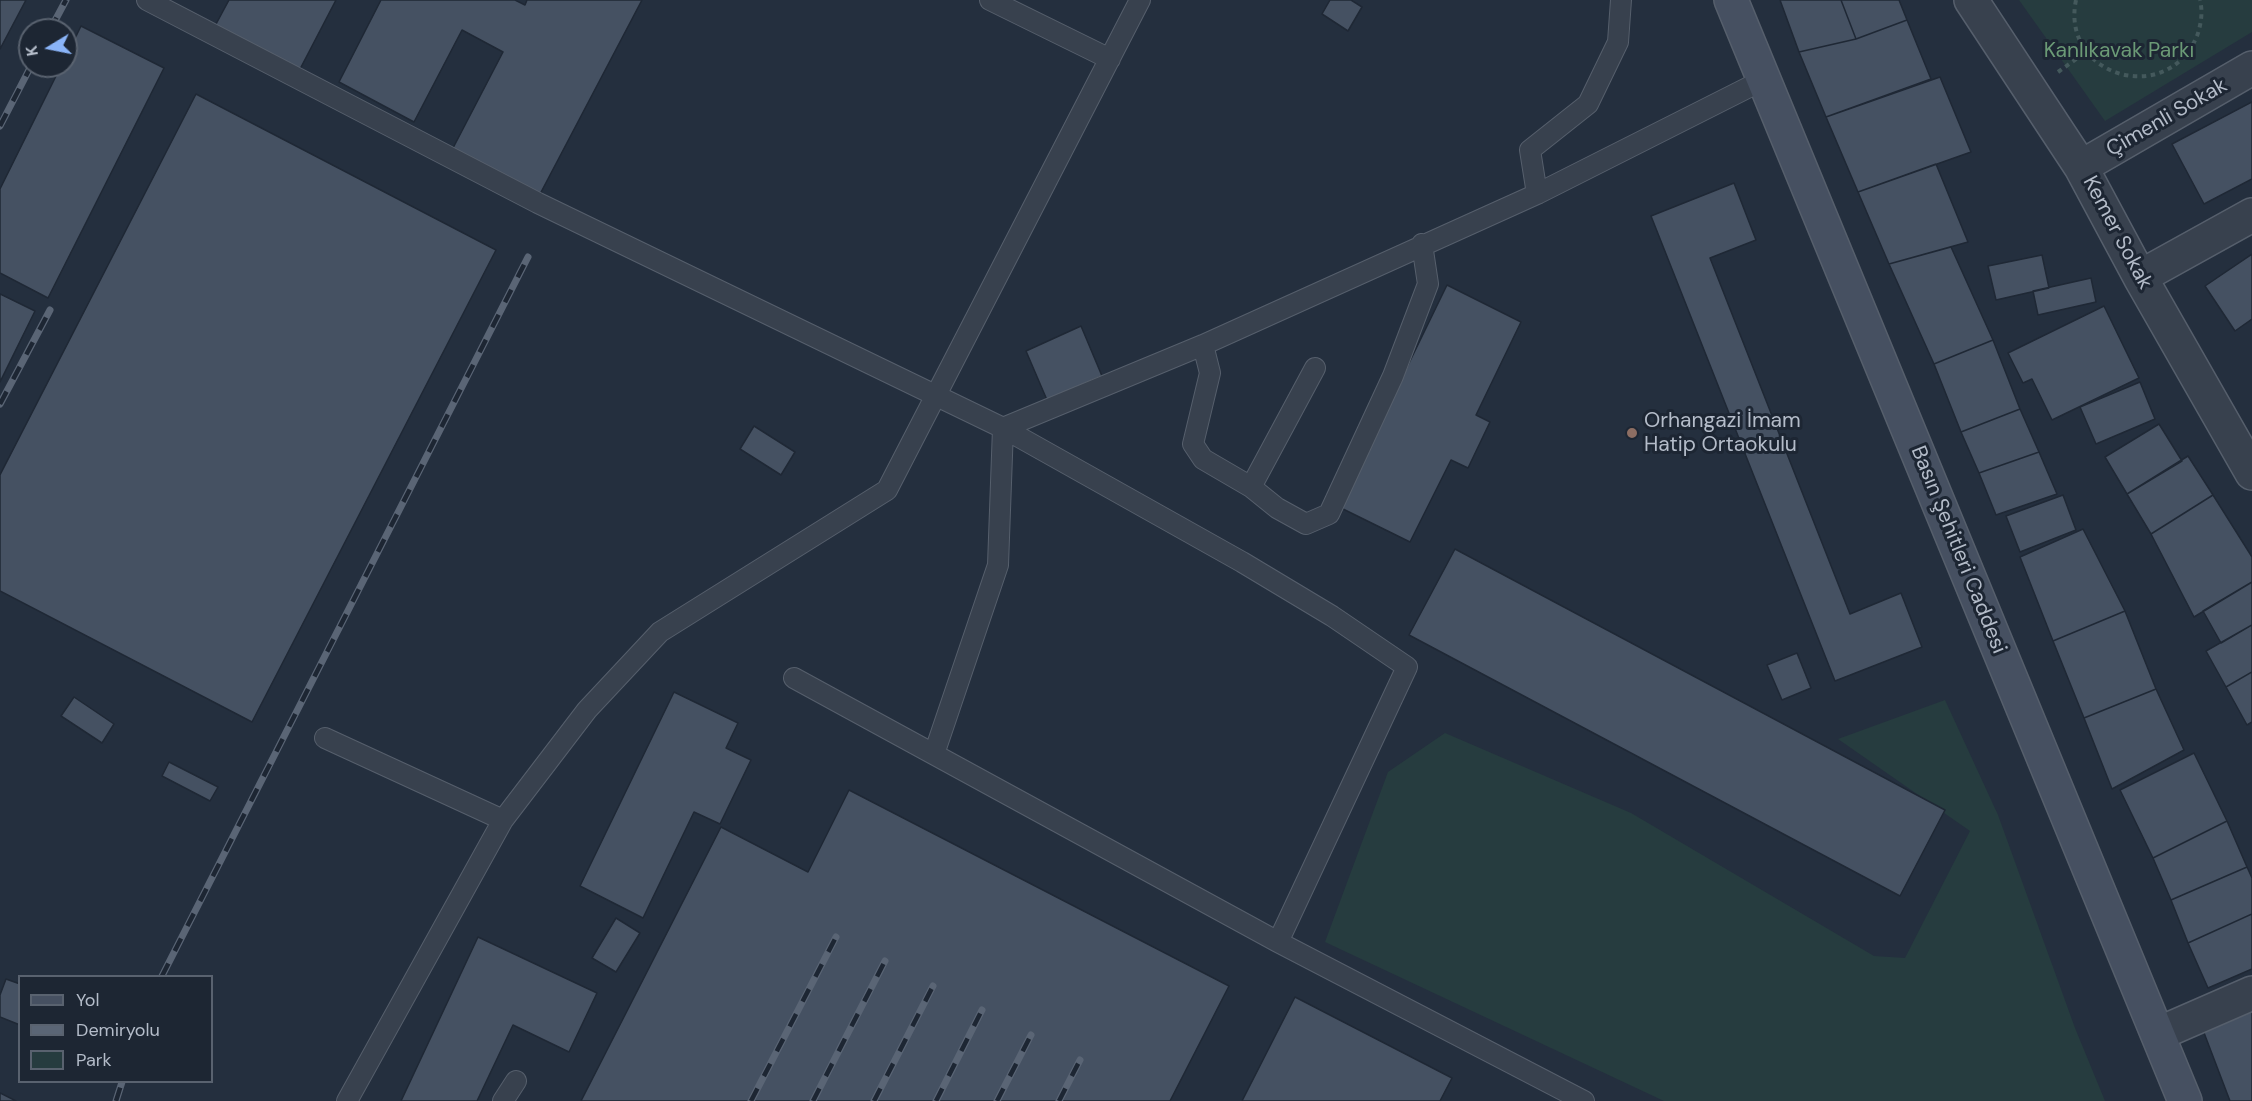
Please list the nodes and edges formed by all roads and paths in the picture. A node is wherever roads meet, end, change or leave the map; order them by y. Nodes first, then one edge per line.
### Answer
1 (147, 0) edge
2 (990, 0) edge
3 (1140, 0) edge
4 (1621, 0) edge
5 (1731, 0) edge
6 (1971, 0) edge
7 (2076, 0) edge
8 (2200, 0) edge
9 (1110, 59) junction
10 (2252, 68) edge
11 (1763, 80) junction
12 (2081, 167) junction
13 (1537, 194) junction
14 (2252, 215) edge
15 (1422, 244) junction
16 (2140, 277) junction
17 (1203, 345) junction
18 (1315, 368) dead end
19 (937, 396) junction
20 (1004, 428) junction
21 (2252, 473) edge
22 (1251, 487) junction
23 (794, 678) dead end
24 (325, 738) dead end
25 (934, 754) junction
26 (503, 820) junction
27 (1278, 942) junction
28 (2252, 993) edge
29 (2158, 1034) junction
30 (516, 1081) dead end
31 (347, 1101) edge
32 (503, 1101) edge
33 (1584, 1101) edge
34 (2185, 1101) edge

1 - 19 lane
2 - 9 lane
3 - 9 lane
4 - 13 lane
5 - 11 main road, Basın Şehitleri Caddesi
6 - 12 street, Kemer Sokak
7 - 8 path
9 - 19 lane
10 - 12 street, Çimenli Sokak
11 - 13 lane
11 - 29 main road, Basın Şehitleri Caddesi
12 - 16 street, Kemer Sokak
13 - 15 lane
14 - 16 street
15 - 17 lane
15 - 22 lane
16 - 21 street, Kemer Sokak
17 - 20 lane
17 - 22 lane
18 - 22 lane
19 - 20 lane
19 - 26 lane
20 - 25 lane
20 - 27 lane
23 - 25 lane
24 - 26 lane
25 - 27 lane
26 - 31 lane
27 - 33 lane
28 - 29 street
29 - 34 main road, Basın Şehitleri Caddesi
30 - 32 lane

